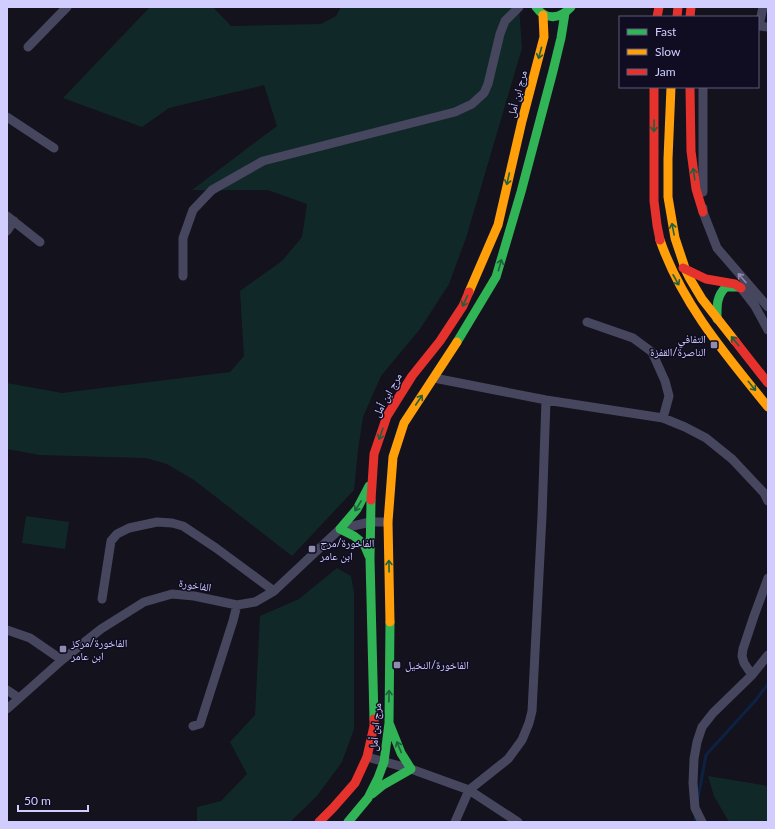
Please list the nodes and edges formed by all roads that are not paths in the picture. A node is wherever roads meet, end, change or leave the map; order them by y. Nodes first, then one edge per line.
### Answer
1 (67, 7) edge
2 (519, 7) edge
3 (536, 7) edge
4 (763, 7) edge
5 (568, 10) edge
6 (543, 15) junction
7 (762, 26) edge
8 (28, 47) dead end
9 (654, 88) edge
10 (671, 88) edge
11 (690, 88) edge
12 (703, 88) edge
13 (7, 117) edge
14 (54, 148) dead end
15 (703, 212) junction
16 (11, 218) edge
17 (7, 231) edge
18 (40, 242) dead end
19 (662, 246) junction
20 (686, 271) junction
21 (183, 276) dead end
22 (741, 288) junction
23 (768, 307) edge
24 (717, 319) junction
25 (587, 322) dead end
26 (768, 330) edge
27 (434, 378) junction
28 (768, 383) edge
29 (546, 400) junction
30 (768, 406) edge
31 (663, 418) junction
32 (372, 481) junction
33 (768, 501) edge
34 (370, 522) junction
35 (388, 522) junction
36 (340, 529) junction
37 (370, 559) junction
38 (768, 578) edge
39 (274, 591) junction
40 (102, 599) dead end
41 (237, 605) junction
42 (7, 630) edge
43 (768, 655) edge
44 (62, 660) junction
45 (752, 675) junction
46 (7, 690) edge
47 (19, 698) junction
48 (7, 709) edge
49 (389, 723) junction
50 (193, 726) dead end
51 (367, 757) junction
52 (384, 762) junction
53 (411, 769) junction
54 (469, 790) junction
55 (368, 798) junction
56 (319, 822) edge
57 (348, 822) edge
58 (455, 822) edge
59 (518, 822) edge
60 (702, 822) edge

1 - 8 street
2 - 21 street
3 - 6 main road
4 - 7 street
5 - 6 main road
27 -> 5 main road, مرج ابن أمل
6 -> 32 main road, مرج ابن أمل
9 -> 19 main road
20 -> 10 main road
15 -> 11 main road
12 - 15 street
13 - 14 street
23 -> 15 street
16 - 17 street
16 - 18 street
19 - 20 main road
19 -> 30 main road
20 - 22 main road
20 - 24 main road
22 - 24 main road
22 - 26 street
28 -> 24 main road
25 - 31 street
27 - 29 street
35 -> 27 main road, مرج ابن أمل
29 - 31 street
29 - 54 street
31 - 33 street
32 - 34 main road, مرج ابن أمل
32 -> 36 main road
34 - 35 street
34 - 36 street
34 - 37 main road, مرج ابن أمل
49 -> 35 main road, مرج ابن أمل
36 - 37 main road
36 - 39 street, الفاخورة
37 - 51 main road, مرج ابن أمل
38 - 45 street
39 - 40 street
39 - 41 street, الفاخورة
41 - 44 street, الفاخورة
41 - 50 street
42 - 44 street
43 - 45 street
44 - 47 street, الفاخورة
45 - 60 street
46 - 47 street
47 - 48 street, الفاخورة
49 - 52 main road, مرج ابن أمل
53 -> 49 main road
51 - 52 street
51 - 56 main road, مرج ابن أمل
52 - 53 street
52 - 55 main road, مرج ابن أمل
53 - 54 street
53 - 55 main road
54 - 58 street
54 - 59 street
55 - 57 main road, مرج ابن أمل

